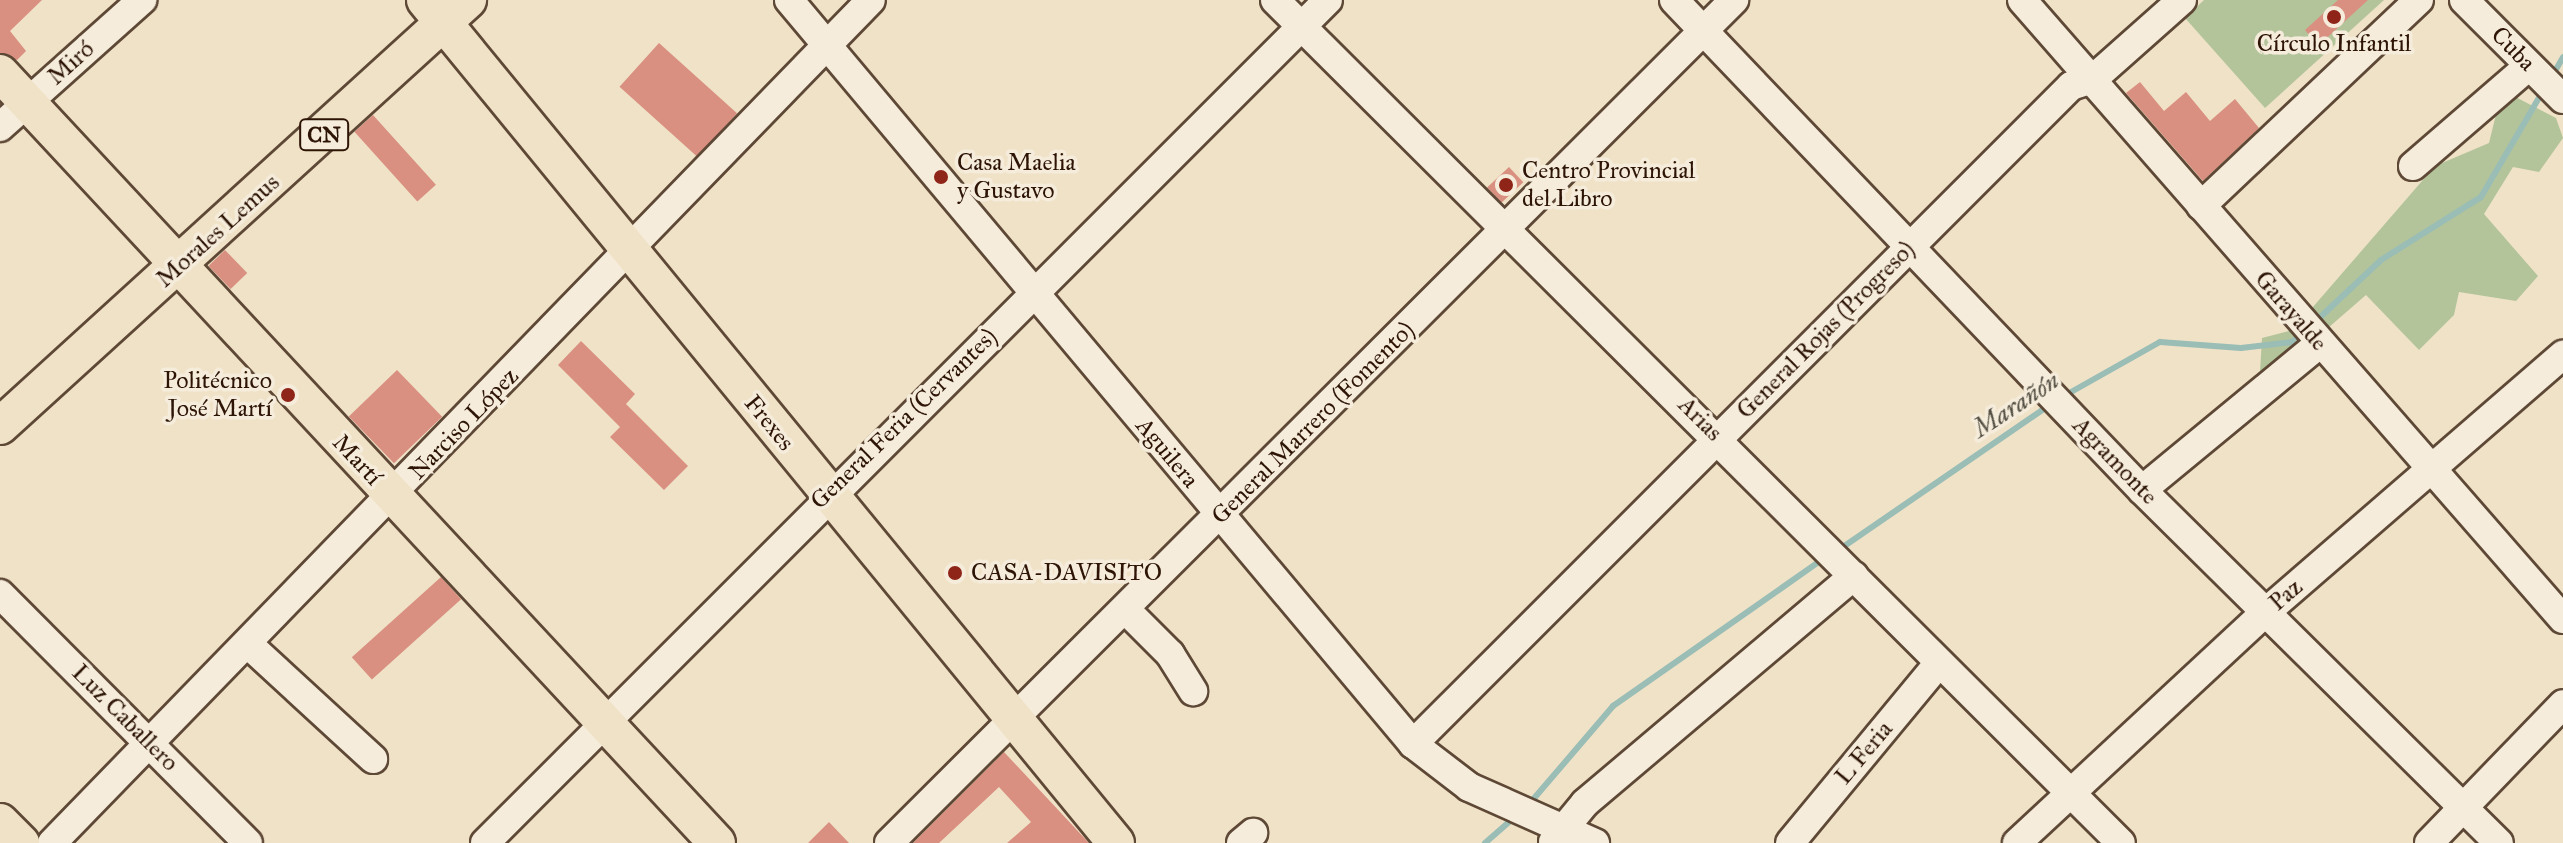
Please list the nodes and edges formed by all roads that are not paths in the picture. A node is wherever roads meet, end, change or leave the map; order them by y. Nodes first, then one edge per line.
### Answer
1 (142, 0) edge
2 (789, 0) edge
3 (871, 0) edge
4 (1275, 0) edge
5 (1328, 0) edge
6 (1674, 0) edge
7 (1734, 0) edge
8 (2022, 0) edge
9 (2182, 0) edge
10 (2419, 0) edge
11 (2464, 0) edge
12 (446, 8) edge
13 (1301, 26) junction
14 (1704, 31) junction
15 (827, 47) junction
16 (2534, 70) junction
17 (0, 73) edge
18 (2093, 79) junction
19 (2562, 98) edge
20 (13, 115) edge
21 (2413, 166) dead end
22 (2201, 206) junction
23 (1509, 230) junction
24 (1909, 247) junction
25 (629, 252) junction
26 (177, 268) junction
27 (1032, 294) junction
28 (2319, 344) junction
29 (2563, 355) edge
30 (0, 426) edge
31 (1719, 438) junction
32 (2429, 473) junction
33 (2142, 490) junction
34 (827, 494) junction
35 (393, 498) junction
36 (1220, 515) junction
37 (1850, 572) junction
38 (0, 594) edge
39 (1125, 609) junction
40 (2266, 612) junction
41 (2563, 619) edge
42 (248, 644) junction
43 (1938, 664) junction
44 (1193, 691) dead end
45 (2563, 704) edge
46 (1012, 718) junction
47 (604, 724) junction
48 (150, 742) junction
49 (1413, 744) junction
50 (373, 759) dead end
51 (2069, 792) junction
52 (2462, 807) junction
53 (0, 822) edge
54 (1553, 831) edge
55 (21, 843) edge
56 (52, 843) edge
57 (248, 843) edge
58 (485, 843) edge
59 (717, 843) edge
60 (889, 843) edge
61 (1116, 843) edge
62 (1595, 843) edge
63 (1790, 843) edge
64 (2017, 843) edge
65 (2121, 843) edge
66 (2429, 843) edge
67 (2499, 843) edge

1 - 20 street, Miró
2 - 15 street, Aguilera
3 - 15 street, Narciso López
4 - 13 street, Arias
5 - 13 street, General Feria (Cervantes)
6 - 14 street, Agramonte
7 - 14 street, General Marrero (Fomento)
8 - 18 street, Garayalde
9 - 18 street, General Rojas (Progreso)
10 - 22 street
11 - 16 street, Cuba
12 - 25 main road, Frexes
12 - 26 main road, Morales Lemus / CN
13 - 23 street, Arias
13 - 27 street, General Feria (Cervantes)
14 - 23 street, General Marrero (Fomento)
14 - 24 street, Agramonte
15 - 25 street, Narciso López
15 - 27 street, Aguilera
16 - 19 street, Cuba
16 - 21 street
17 - 20 main road, Martí
18 - 22 street, Garayalde
18 - 24 street, General Rojas (Progreso)
20 - 26 main road, Martí
22 - 28 street, Garayalde
23 - 31 street, Arias
23 - 36 street, General Marrero (Fomento)
24 - 31 street, General Rojas (Progreso)
24 - 33 street, Agramonte
25 - 34 main road, Frexes
25 - 35 street, Narciso López
26 - 30 main road, Morales Lemus / CN
26 - 35 main road, Martí
27 - 34 street, General Feria (Cervantes)
27 - 36 street, Aguilera
28 - 32 street, Garayalde
28 - 33 street
29 - 32 street, Paz
31 - 37 street, Arias
31 - 49 street, General Rojas (Progreso)
32 - 40 street, Paz
32 - 41 street, Garayalde
33 - 40 street, Agramonte
34 - 46 main road, Frexes
34 - 47 street, General Feria (Cervantes)
35 - 42 street, Narciso López
35 - 47 main road, Martí
36 - 39 street, General Marrero (Fomento)
36 - 49 street, Aguilera
37 - 43 street, Arias
37 - 54 street
38 - 48 street, Luz Caballero
39 - 44 street
39 - 46 street, General Marrero (Fomento)
40 - 51 street, Paz
40 - 52 street, Agramonte
42 - 48 street, Narciso López
42 - 50 street
43 - 51 street, Arias
43 - 63 street, L Feria
45 - 52 street
46 - 60 street, General Marrero (Fomento)
46 - 61 main road, Frexes
47 - 58 street, General Feria (Cervantes)
47 - 59 main road, Martí
48 - 56 street, Narciso López
48 - 57 street, Luz Caballero
49 - 54 street, Aguilera
51 - 64 street, Paz
51 - 65 street, Arias
52 - 66 street
52 - 67 street, Agramonte
53 - 55 main road
54 - 62 street, Aguilera

